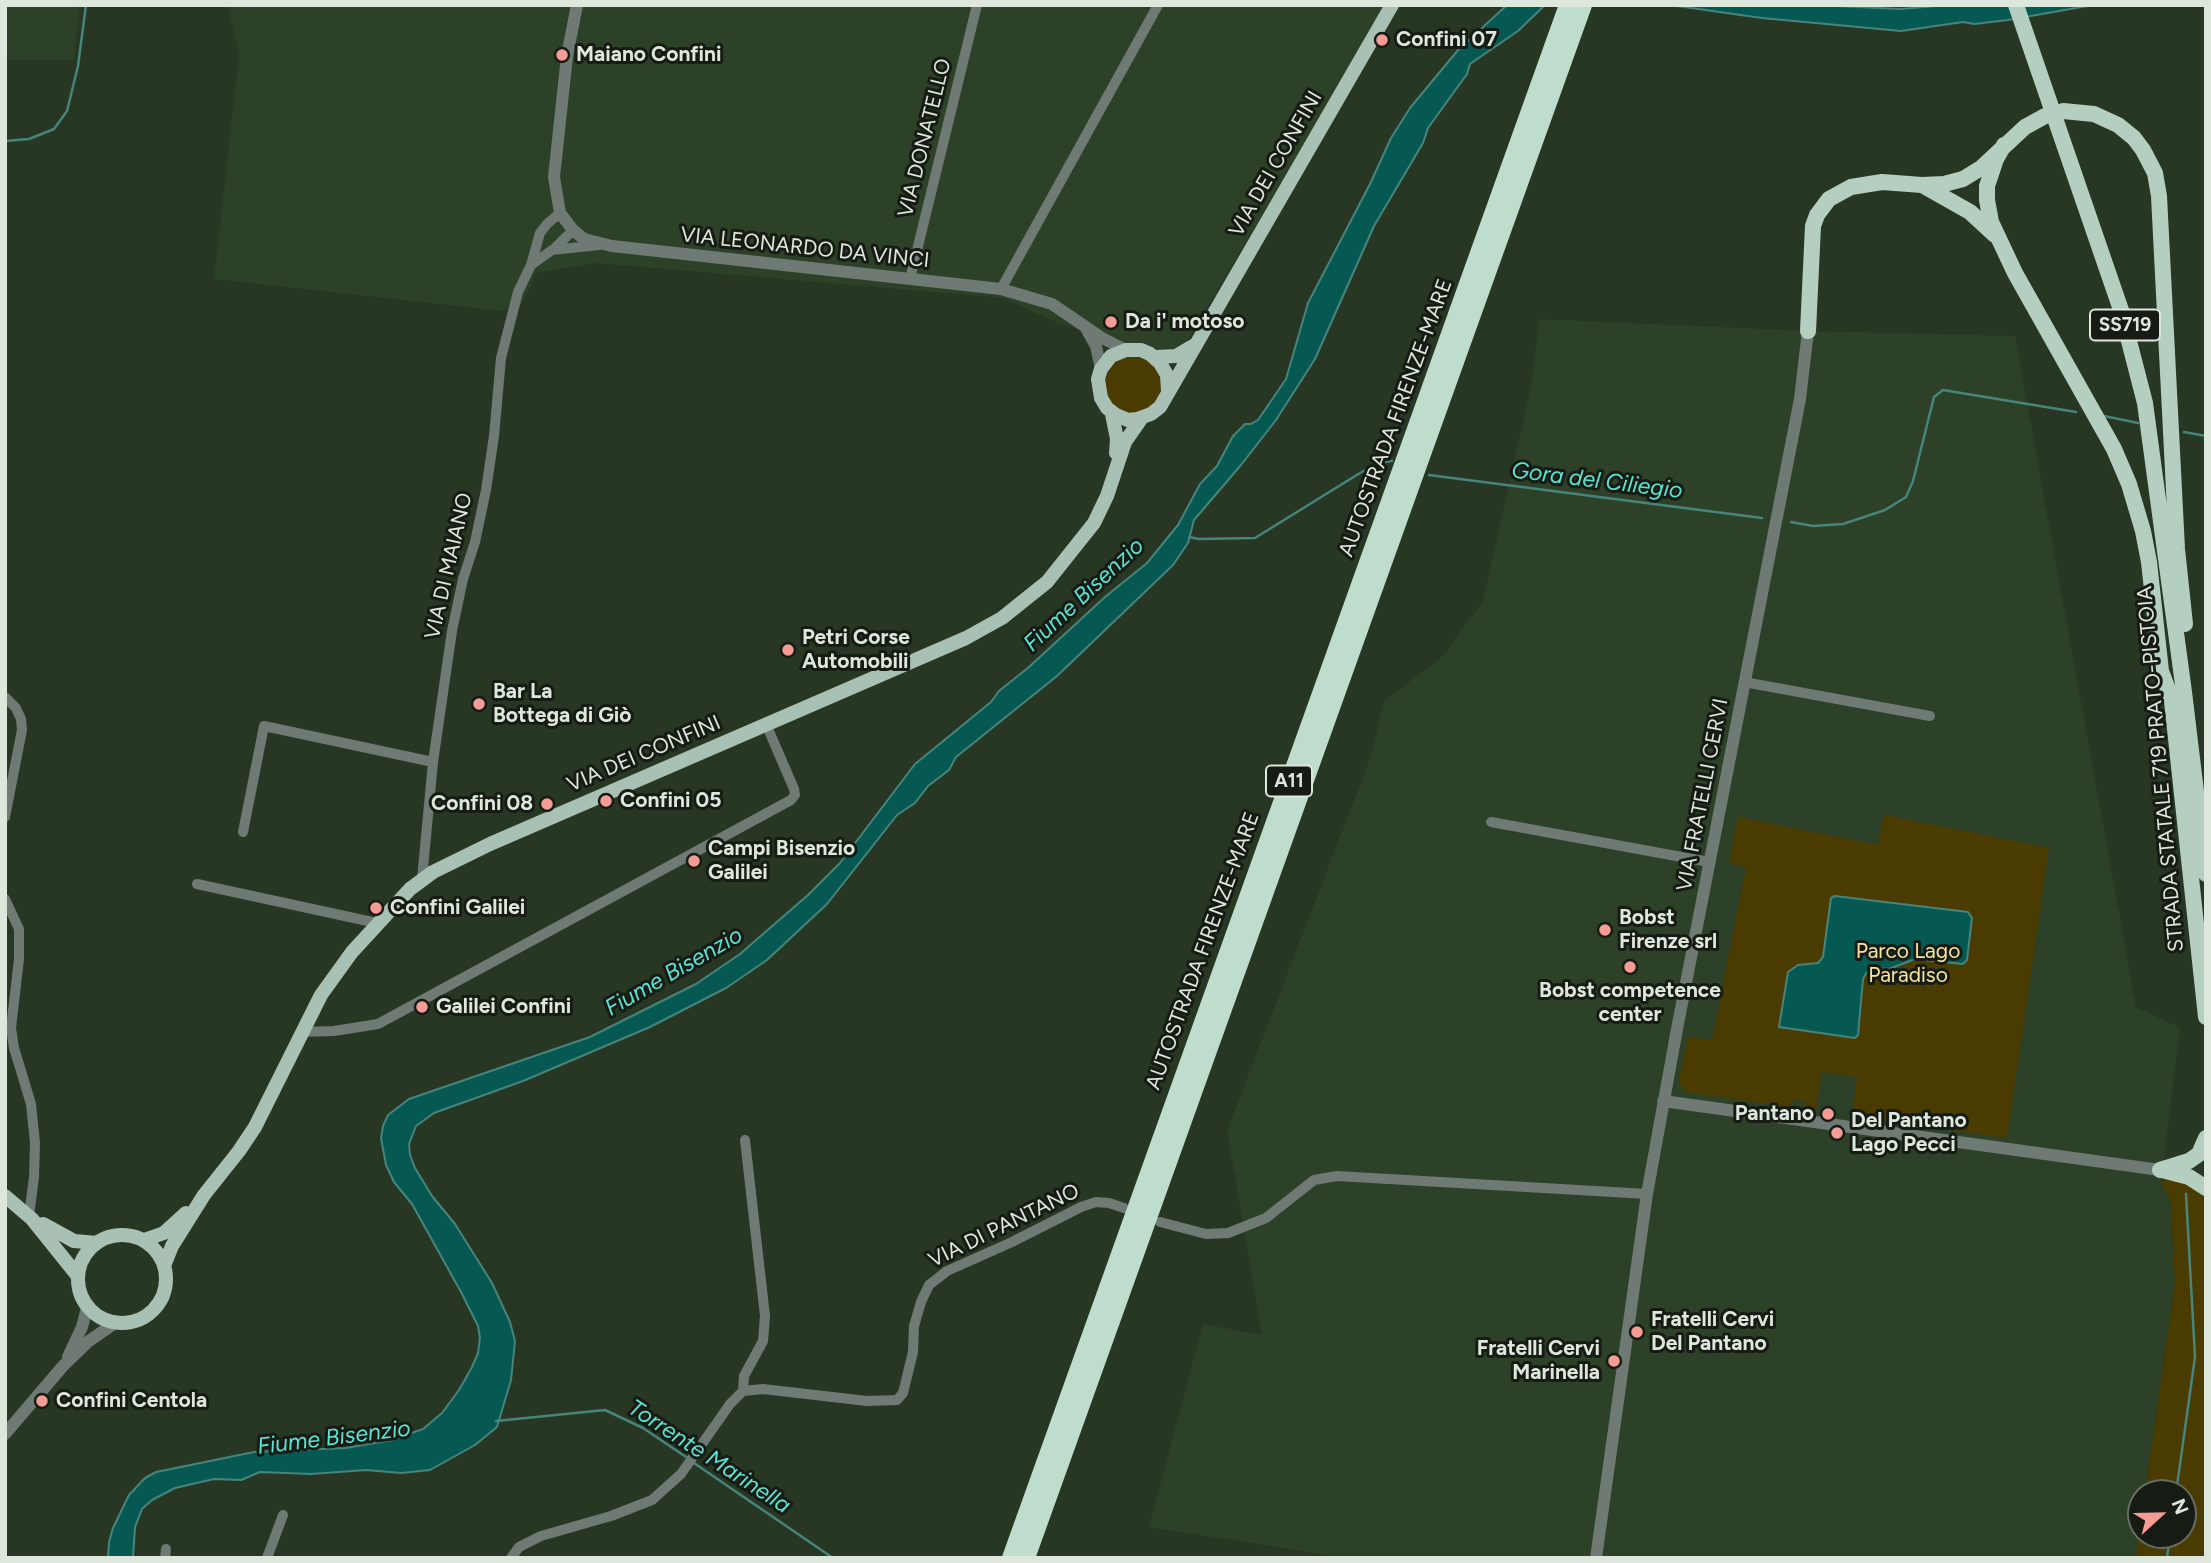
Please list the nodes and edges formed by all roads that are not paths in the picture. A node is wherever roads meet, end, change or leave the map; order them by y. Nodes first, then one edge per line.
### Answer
1 (577, 5) edge
2 (977, 5) edge
3 (1158, 5) edge
4 (1392, 5) edge
5 (1568, 5) edge
6 (1583, 5) edge
7 (2016, 5) edge
8 (2063, 111) dead end
9 (2045, 116) dead end
10 (2004, 145) junction
11 (1922, 185) junction
12 (560, 213) junction
13 (573, 230) junction
14 (1996, 236) junction
15 (604, 245) junction
16 (552, 250) junction
17 (531, 265) junction
18 (910, 279) junction
19 (1001, 289) junction
20 (1085, 326) junction
21 (1808, 331) joint
22 (1197, 344) junction
23 (1126, 350) junction
24 (1155, 357) junction
25 (1101, 369) junction
26 (1168, 391) junction
27 (1112, 414) junction
28 (1141, 419) junction
29 (1111, 486) junction
30 (1745, 682) junction
31 (2178, 696) junction
32 (5, 697) edge
33 (1930, 716) dead end
34 (766, 724) junction
35 (433, 762) junction
36 (5, 817) edge
37 (1491, 822) dead end
38 (243, 832) dead end
39 (1709, 862) junction
40 (2206, 874) edge
41 (422, 879) junction
42 (197, 884) dead end
43 (5, 899) edge
44 (377, 923) junction
45 (2206, 1017) edge
46 (301, 1032) junction
47 (1663, 1101) junction
48 (2206, 1138) edge
49 (745, 1140) dead end
50 (2160, 1170) junction
51 (2206, 1188) edge
52 (1647, 1194) junction
53 (204, 1195) junction
54 (5, 1196) edge
55 (1124, 1208) dead end
56 (31, 1217) junction
57 (1160, 1222) dead end
58 (144, 1240) junction
59 (97, 1243) junction
60 (164, 1266) junction
61 (77, 1275) junction
62 (87, 1308) junction
63 (115, 1323) junction
64 (63, 1366) junction
65 (743, 1391) junction
66 (5, 1434) edge
67 (283, 1515) dead end
68 (267, 1558) edge
69 (511, 1558) edge
70 (1011, 1558) edge
71 (1026, 1558) edge
72 (1595, 1558) edge

1 - 12 street
2 - 18 street, VIA DONATELLO
3 - 19 street
4 - 22 main road, VIA DEI CONFINI
5 - 70 highway, AUTOSTRADA FIRENZE-MARE / A11
6 - 71 highway, AUTOSTRADA FIRENZE-MARE / A11
7 - 31 highway, STRADA STATALE 719 PRATO-PISTOIA / SS719
8 - 31 highway
9 - 10 highway
10 - 11 highway
10 - 14 highway
11 - 14 highway
11 - 21 highway
12 - 13 street
12 - 15 street
12 - 17 street, VIA DI MAIANO
13 - 15 street
13 - 16 street
14 - 31 highway
15 - 16 street
15 - 18 street, VIA LEONARDO DA VINCI
16 - 17 street
17 - 35 street, VIA DI MAIANO
18 - 19 street, VIA LEONARDO DA VINCI
19 - 20 street, VIA LEONARDO DA VINCI
20 - 23 street, VIA LEONARDO DA VINCI
20 - 25 street
21 - 30 street, VIA FRATELLI CERVI
22 - 24 main road
22 - 26 main road, VIA DEI CONFINI
23 - 24 main road
23 - 25 main road
24 - 26 main road
25 - 27 main road, VIA DEI CONFINI
26 - 28 main road, VIA DEI CONFINI
27 - 28 main road
27 - 29 main road, VIA DEI CONFINI
28 - 29 main road, VIA DEI CONFINI
29 - 34 main road, VIA DEI CONFINI
30 - 33 street
30 - 39 street, VIA FRATELLI CERVI
31 - 40 highway, STRADA STATALE 719 PRATO-PISTOIA / SS719
31 - 45 highway, STRADA STATALE 719 PRATO-PISTOIA / SS719
32 - 36 street
34 - 41 main road, VIA DEI CONFINI
34 - 46 street
35 - 38 street
35 - 41 street, VIA DI MAIANO
37 - 39 street
39 - 47 street, VIA FRATELLI CERVI
41 - 44 main road, VIA DEI CONFINI
42 - 44 street
43 - 56 street
44 - 46 main road, VIA DEI CONFINI
46 - 53 main road, VIA DEI CONFINI
47 - 50 street
47 - 52 street, VIA FRATELLI CERVI
48 - 50 highway
49 - 65 street
50 - 51 highway
52 - 57 street
52 - 72 street, VIA FRATELLI CERVI
53 - 58 main road, VIA DEI CONFINI
53 - 60 main road, VIA DEI CONFINI
54 - 56 main road
55 - 65 street, VIA DI PANTANO
56 - 59 main road
56 - 61 main road
58 - 59 main road, VIA DEI CONFINI
58 - 60 main road
59 - 61 main road
60 - 63 main road, VIA DEI CONFINI
61 - 62 main road
62 - 63 main road
62 - 64 street, VIA DEI CONFINI
63 - 64 street, VIA DEI CONFINI
64 - 66 street, VIA DEI CONFINI
65 - 69 street
67 - 68 street

